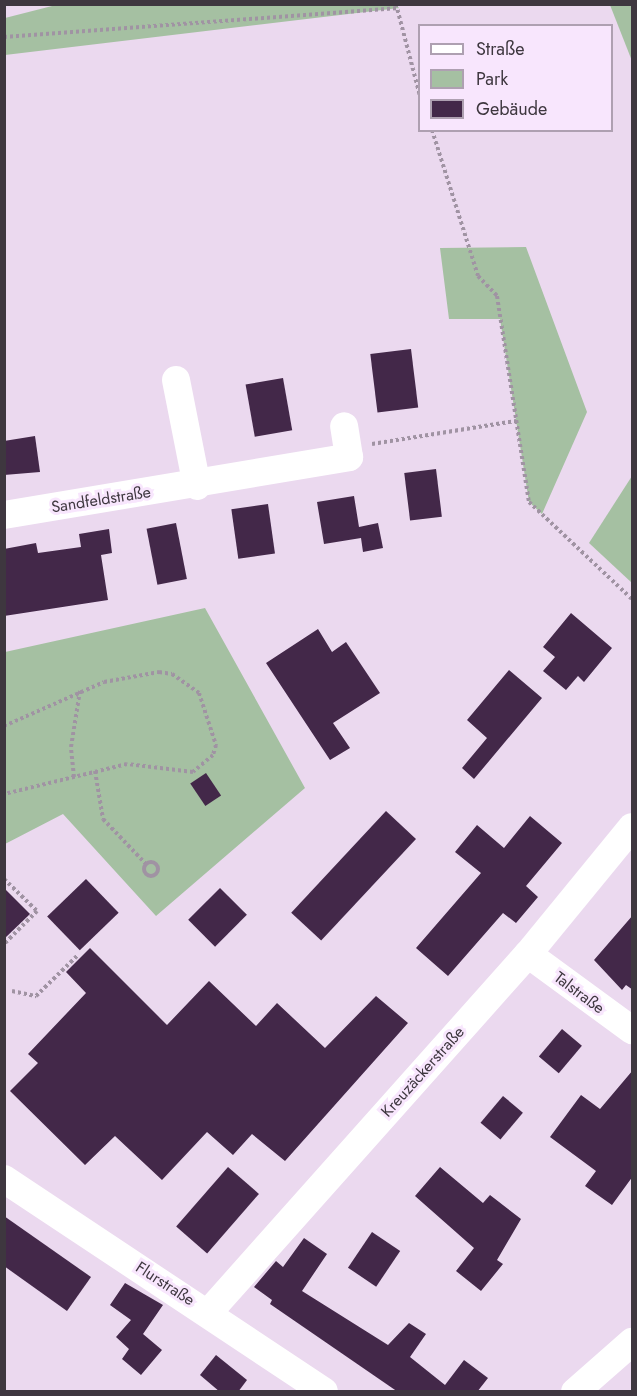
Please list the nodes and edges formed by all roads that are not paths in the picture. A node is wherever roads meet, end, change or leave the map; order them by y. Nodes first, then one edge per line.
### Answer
1 (176, 380) dead end
2 (346, 437) road end
3 (197, 486) junction
4 (4, 515) edge
5 (633, 827) edge
6 (528, 954) junction
7 (633, 1030) edge
8 (4, 1179) edge
9 (208, 1313) junction
10 (633, 1342) edge
11 (324, 1392) edge
12 (575, 1392) edge

1 - 3 street
2 - 3 street, Sandfeldstraße
3 - 4 street, Sandfeldstraße
5 - 6 street, Kreuzäckerstraße
6 - 7 street, Talstraße
6 - 9 street, Kreuzäckerstraße
8 - 9 street, Flurstraße
9 - 11 street, Flurstraße
10 - 12 street

